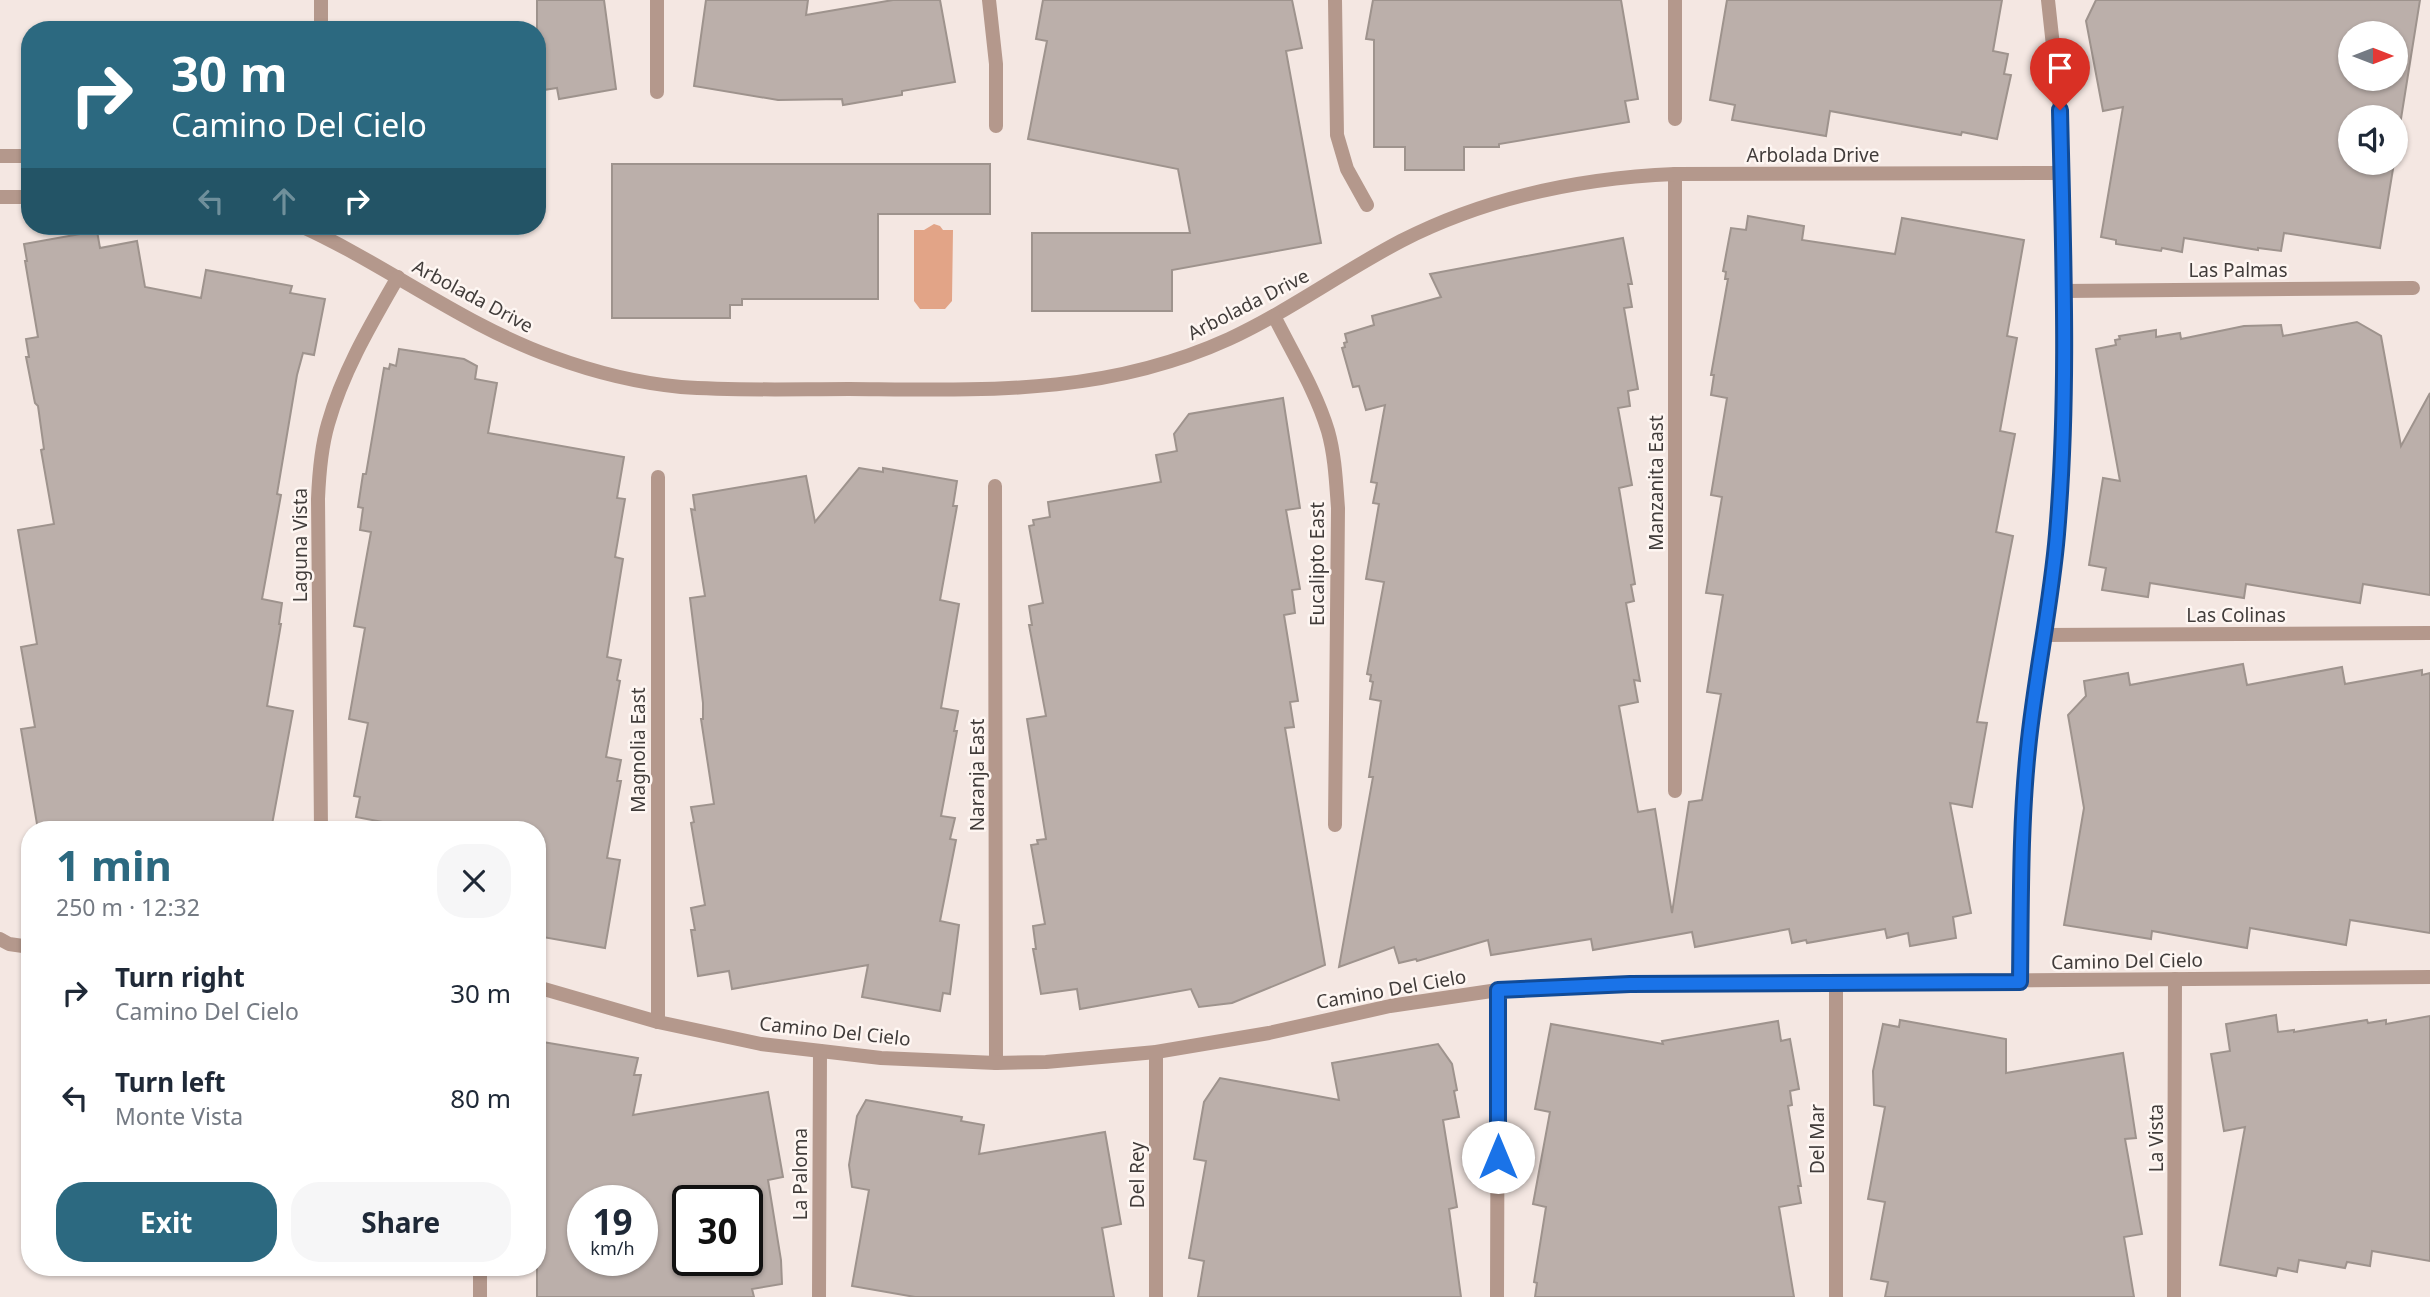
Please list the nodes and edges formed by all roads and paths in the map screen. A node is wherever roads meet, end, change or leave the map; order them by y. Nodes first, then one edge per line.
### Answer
1 (321, 0) edge
2 (657, 0) edge
3 (989, 0) edge
4 (1335, 0) edge
5 (1675, 0) edge
6 (2048, 0) edge
7 (321, 21) edge
8 (657, 92) dead end
9 (1675, 119) dead end
10 (996, 126) dead end
11 (0, 156) edge
12 (21, 156) edge
13 (2061, 173) junction
14 (1675, 174) junction
15 (0, 197) edge
16 (21, 197) edge
17 (1367, 205) dead end
18 (320, 235) edge
19 (398, 277) junction
20 (2413, 288) dead end
21 (2063, 290) junction
22 (1274, 316) junction
23 (658, 477) dead end
24 (995, 486) dead end
25 (2430, 633) edge
26 (2043, 635) junction
27 (1675, 791) dead end
28 (321, 821) edge
29 (1335, 825) dead end
30 (0, 939) edge
31 (21, 946) edge
32 (2430, 977) edge
33 (2175, 979) junction
34 (1836, 982) junction
35 (2020, 982) junction
36 (546, 990) edge
37 (1498, 990) junction
38 (658, 1022) junction
39 (820, 1051) junction
40 (1156, 1052) junction
41 (996, 1063) junction
42 (480, 1276) edge
43 (480, 1297) edge
44 (819, 1297) edge
45 (1156, 1297) edge
46 (1497, 1297) edge
47 (1836, 1297) edge
48 (2174, 1297) edge

1 - 7 street
2 - 8 street
3 - 10 street
4 - 17 street
5 - 9 street
6 - 13 street
11 - 12 street
13 - 14 street, Arbolada Drive
13 - 21 street
14 - 22 street, Arbolada Drive
14 - 27 street, Manzanita East
15 - 16 street
18 - 19 street, Arbolada Drive
19 - 22 street, Arbolada Drive
19 - 28 street, Laguna Vista
20 - 21 street, Las Palmas
21 - 26 street
22 - 29 street, Eucalipto East
23 - 38 street, Magnolia East
24 - 41 street, Naranja East
25 - 26 street, Las Colinas
26 - 35 street
30 - 31 street
32 - 33 street, Camino Del Cielo
33 - 35 street, Camino Del Cielo
33 - 48 street, La Vista
34 - 35 street, Camino Del Cielo
34 - 37 street, Camino Del Cielo
34 - 47 street, Del Mar
36 - 38 street, Camino Del Cielo
37 - 40 street, Camino Del Cielo
37 - 46 street
38 - 39 street, Camino Del Cielo
39 - 41 street, Camino Del Cielo
39 - 44 street, La Paloma
40 - 41 street, Camino Del Cielo
40 - 45 street, Del Rey
42 - 43 street

